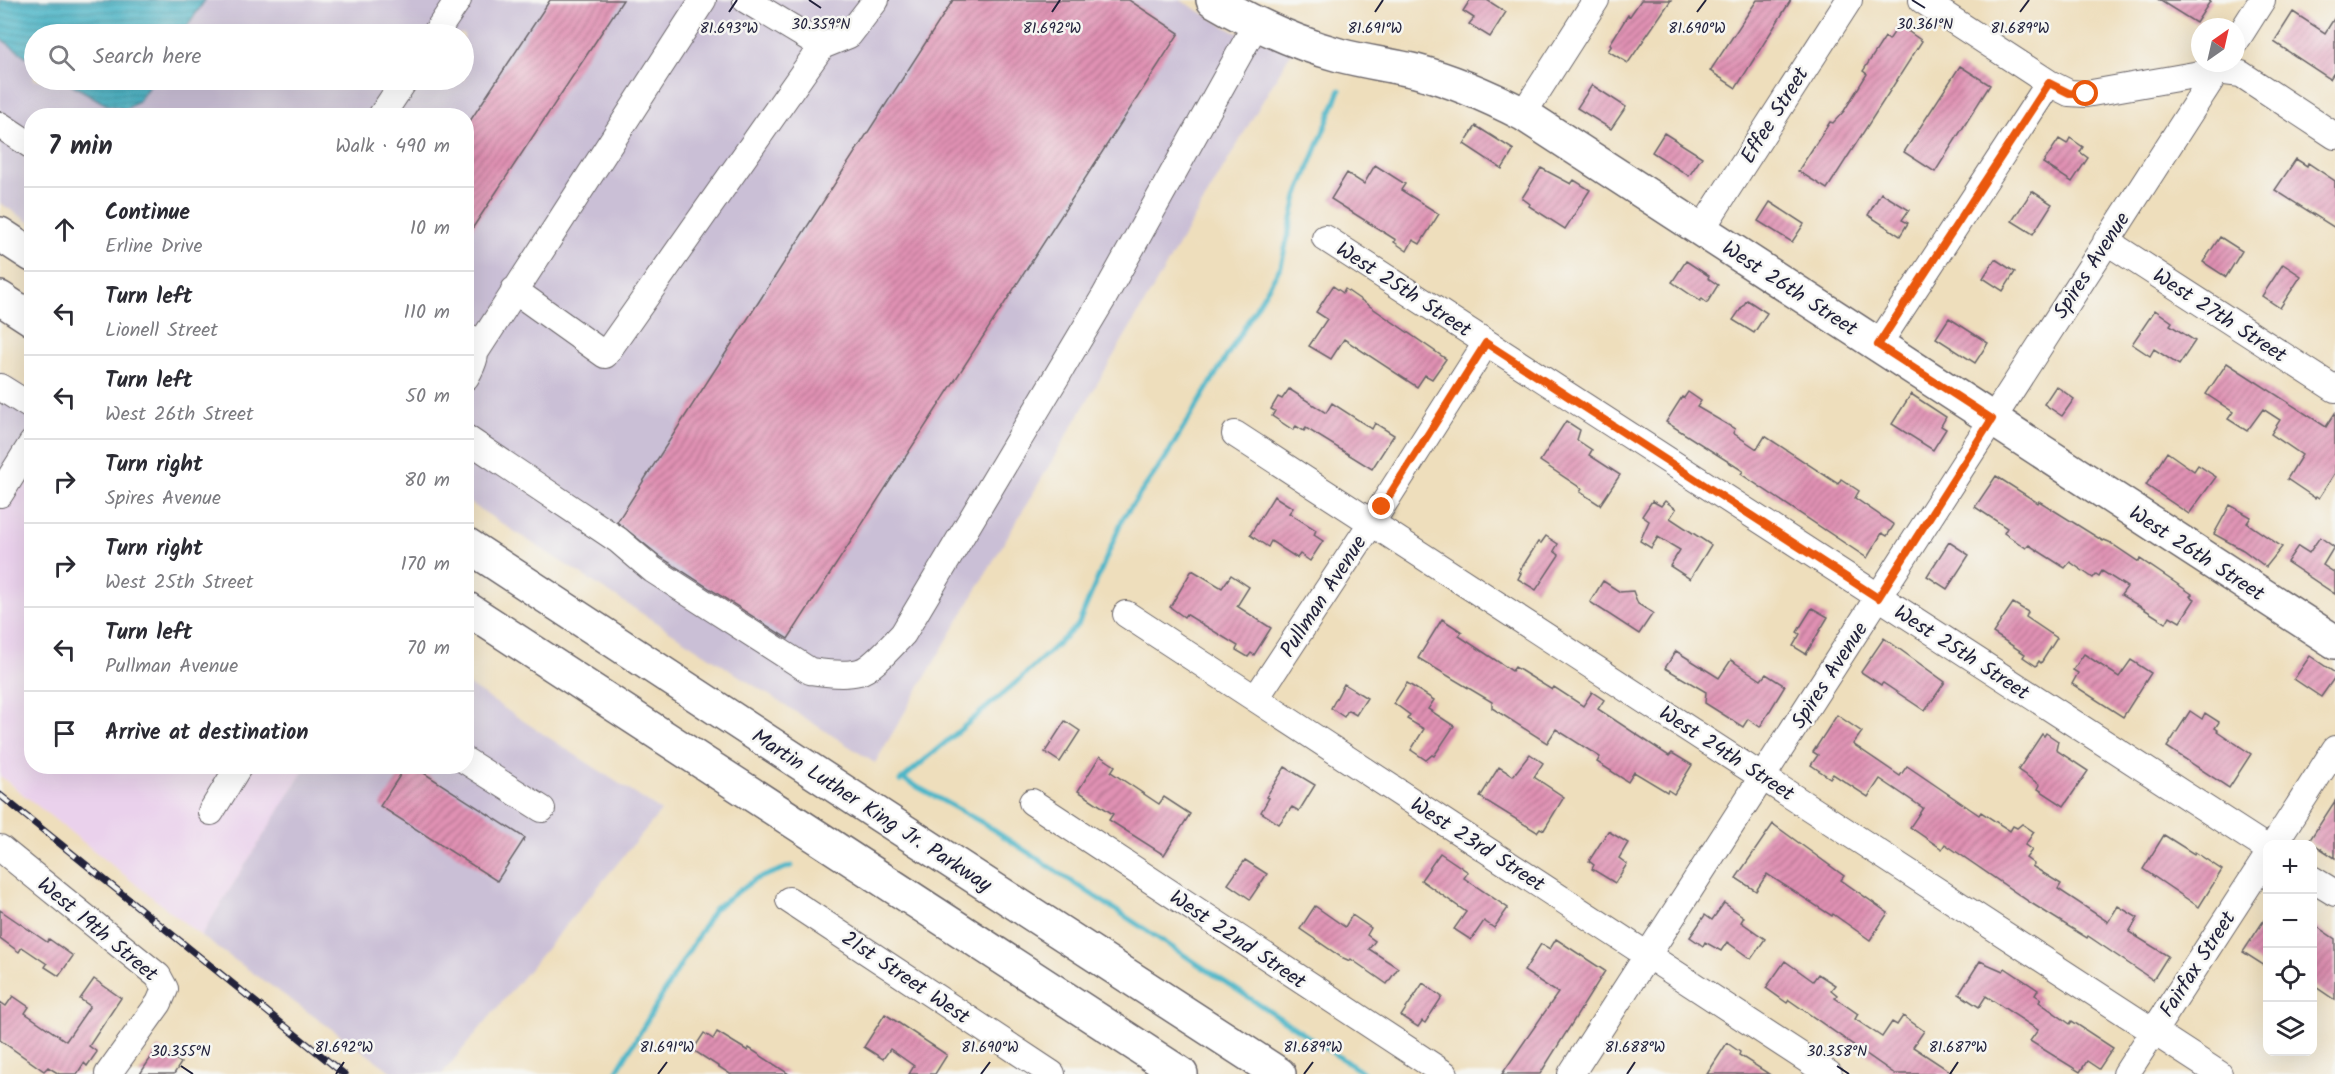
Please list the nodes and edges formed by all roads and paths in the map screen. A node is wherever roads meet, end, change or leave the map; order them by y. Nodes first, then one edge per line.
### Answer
1 (458, 0) edge
2 (703, 0) edge
3 (746, 0) edge
4 (876, 0) edge
5 (1213, 0) edge
6 (1596, 0) edge
7 (1849, 0) edge
8 (1922, 0) edge
9 (2262, 0) edge
10 (442, 24) edge
11 (1256, 24) junction
12 (2245, 27) edge
13 (822, 46) junction
14 (2195, 72) edge
15 (2217, 72) edge
16 (2235, 72) edge
17 (2049, 83) junction
18 (398, 90) edge
19 (386, 108) edge
20 (1522, 114) junction
21 (0, 125) edge
22 (2335, 136) edge
23 (24, 141) edge
24 (1701, 230) junction
25 (0, 234) edge
26 (1325, 238) dead end
27 (2106, 241) junction
28 (24, 250) edge
29 (514, 290) junction
30 (0, 298) edge
31 (24, 314) edge
32 (474, 339) edge
33 (1486, 343) junction
34 (1878, 345) junction
35 (0, 387) edge
36 (2335, 389) edge
37 (24, 402) edge
38 (1992, 419) junction
39 (1234, 434) dead end
40 (474, 443) edge
41 (24, 456) edge
42 (0, 494) edge
43 (1372, 522) junction
44 (474, 549) edge
45 (1878, 598) junction
46 (474, 613) edge
47 (1126, 614) dead end
48 (2335, 642) edge
49 (1256, 698) junction
50 (2335, 749) edge
51 (474, 766) edge
52 (234, 774) edge
53 (1763, 776) junction
54 (1032, 802) dead end
55 (542, 808) dead end
56 (211, 812) dead end
57 (2277, 840) edge
58 (2263, 846) edge
59 (0, 848) edge
60 (2263, 863) edge
61 (2317, 882) edge
62 (2335, 893) edge
63 (789, 900) dead end
64 (1647, 955) junction
65 (2154, 1031) junction
66 (1021, 1066) edge
67 (108, 1074) edge
68 (1052, 1074) edge
69 (1181, 1074) edge
70 (1279, 1074) edge
71 (1445, 1074) edge
72 (1571, 1074) edge
73 (1829, 1074) edge
74 (2126, 1074) edge
75 (2219, 1074) edge

1 - 10 street
2 - 29 street
3 - 13 street
4 - 13 street
5 - 11 main road, West 26th Street
6 - 20 street
7 - 24 street, Effee Street
8 - 17 street
9 - 12 street
11 - 20 main road, West 26th Street
11 - 40 street
13 - 29 street
14 - 17 street
15 - 27 street, Spires Avenue
16 - 22 street
17 - 34 street
18 - 19 street
20 - 24 main road, West 26th Street
21 - 23 street
24 - 34 main road, West 26th Street
25 - 28 main road
26 - 33 street, West 25th Street
27 - 36 street, West 27th Street
27 - 38 street, Spires Avenue
29 - 32 street
30 - 31 main road
33 - 43 street, Pullman Avenue
33 - 45 street, West 25th Street
34 - 38 main road, West 26th Street
35 - 37 street
38 - 45 street, Spires Avenue
38 - 48 main road, West 26th Street
39 - 43 street, West 24th Street
41 - 42 street
43 - 49 street, Pullman Avenue
43 - 53 street, West 24th Street
44 - 70 main road, Martin Luther King Jr. Parkway
45 - 53 street, Spires Avenue
45 - 58 street, West 25th Street
46 - 69 main road
47 - 49 street, West 23rd Street
49 - 64 street, West 23rd Street
50 - 57 street
51 - 55 street
52 - 56 street
53 - 64 street, Spires Avenue
53 - 65 street, West 24th Street
54 - 71 street, West 22nd Street
59 - 67 street, West 19th Street
60 - 65 street, Fairfax Street
61 - 62 street
63 - 66 street, 21st Street West
64 - 72 street, Spires Avenue
64 - 73 street, West 23rd Street
65 - 74 street, Fairfax Street
65 - 75 street, West 24th Street
66 - 68 street, 21st Street West

